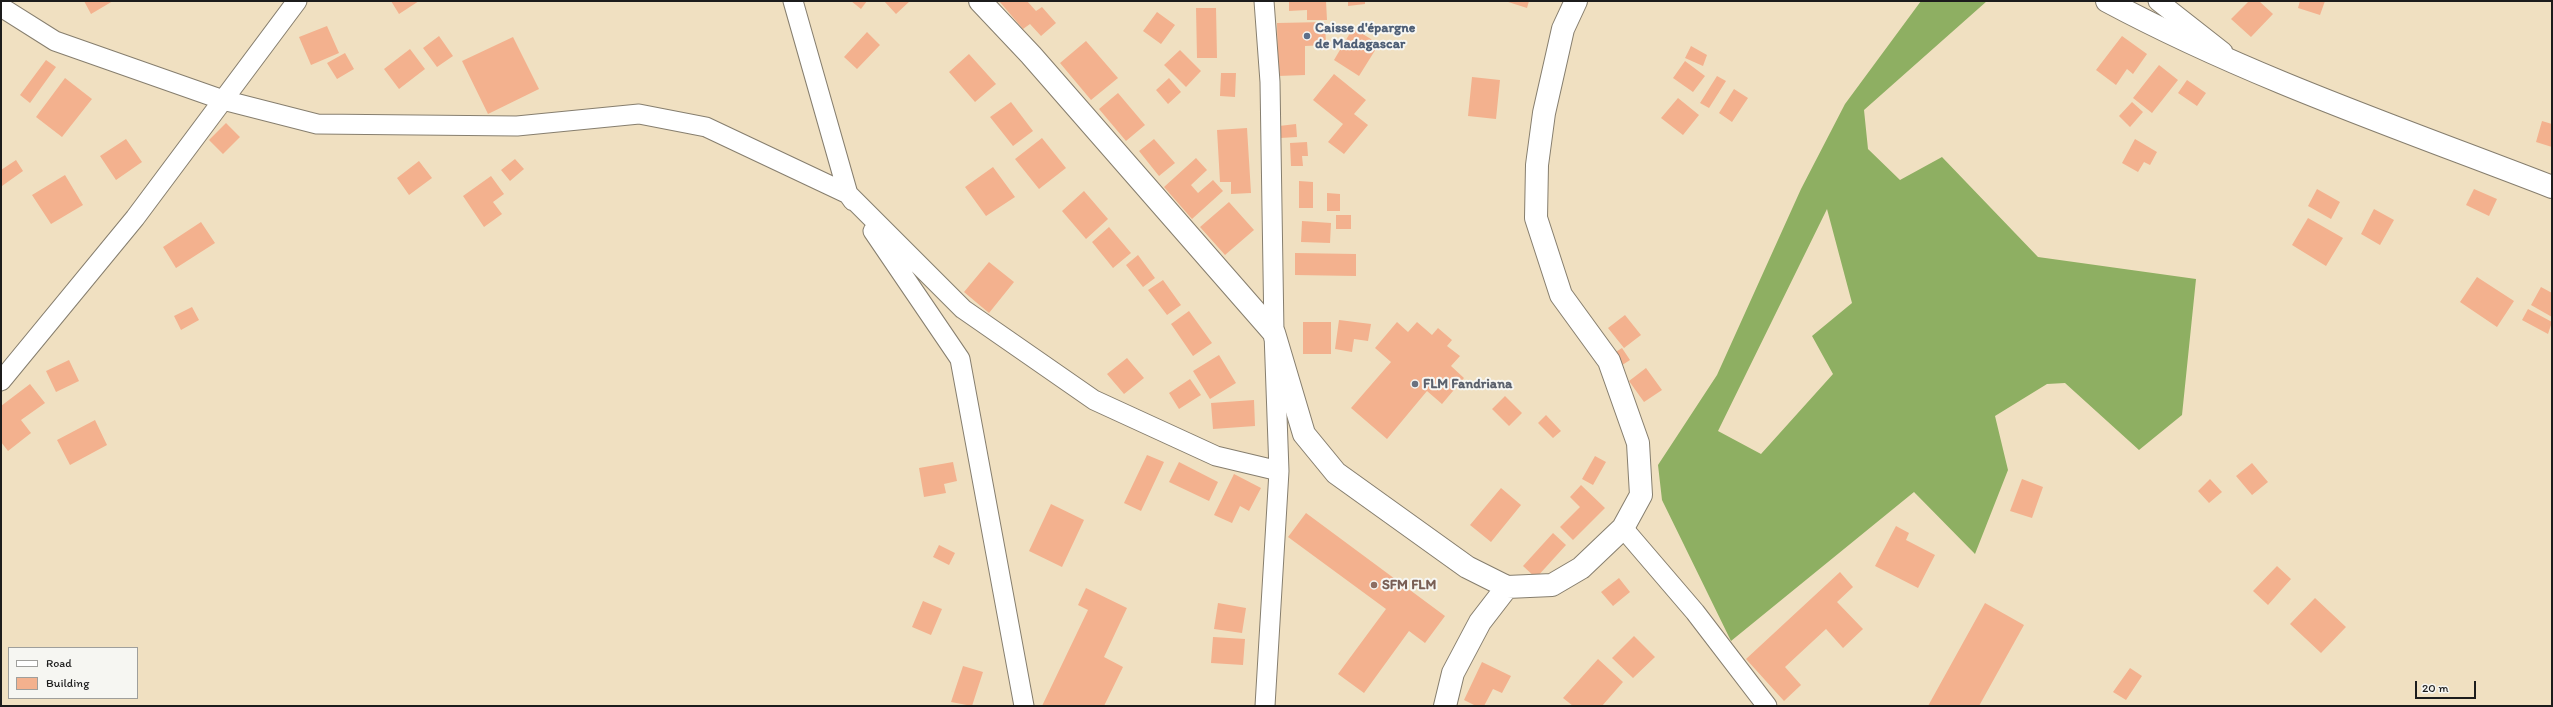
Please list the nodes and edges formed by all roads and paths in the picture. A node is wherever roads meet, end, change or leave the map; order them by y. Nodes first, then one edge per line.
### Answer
1 (297, 1) edge
2 (793, 1) edge
3 (980, 1) edge
4 (1264, 1) edge
5 (1576, 1) edge
6 (2107, 1) edge
7 (2158, 1) edge
8 (1, 7) edge
9 (2241, 66) junction
10 (223, 100) junction
11 (2552, 187) edge
12 (848, 194) junction
13 (1274, 333) junction
14 (1, 381) edge
15 (1279, 472) junction
16 (1623, 528) junction
17 (1507, 587) junction
18 (1024, 706) edge
19 (1265, 706) edge
20 (1445, 706) edge
21 (1767, 706) edge

1 - 10 street
2 - 12 street
3 - 13 main road
4 - 13 street
5 - 16 main road
6 - 9 main road
7 - 9 street
8 - 10 street
9 - 11 main road
10 - 12 street
10 - 14 street
12 - 15 street
12 - 18 street
13 - 15 street
13 - 17 main road
15 - 19 street
16 - 17 main road
16 - 21 street
17 - 20 main road

